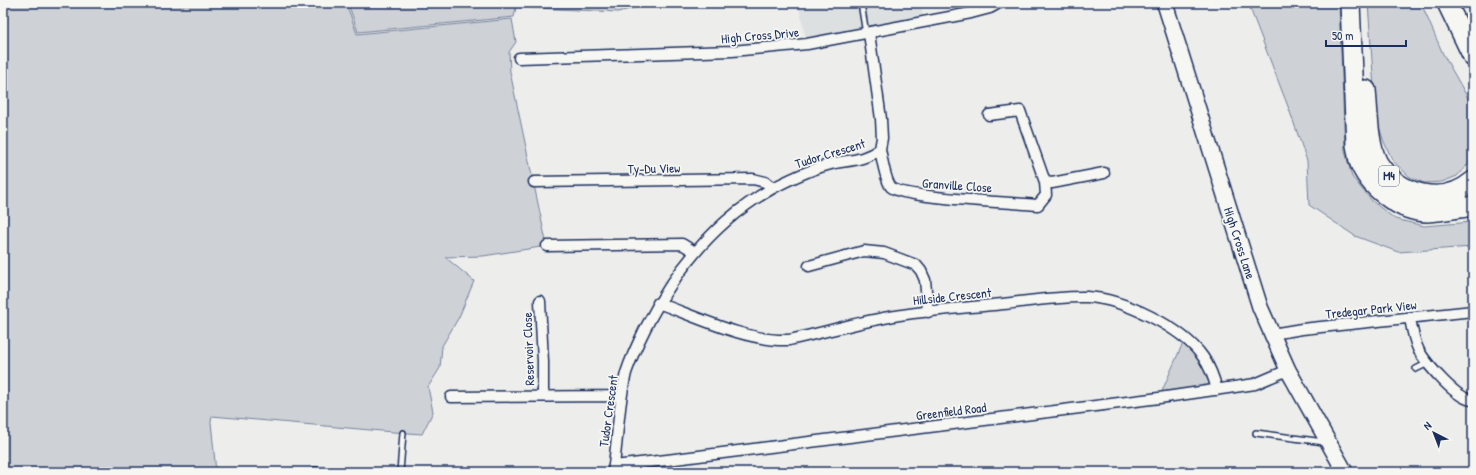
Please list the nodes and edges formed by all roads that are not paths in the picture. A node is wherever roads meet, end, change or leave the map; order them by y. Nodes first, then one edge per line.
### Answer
1 (861, 3) edge
2 (999, 3) edge
3 (1164, 3) edge
4 (1350, 3) edge
5 (1363, 3) edge
6 (1447, 3) edge
7 (867, 33) junction
8 (1473, 57) edge
9 (519, 58) dead end
10 (989, 115) dead end
11 (880, 149) junction
12 (1104, 173) dead end
13 (1473, 181) edge
14 (534, 182) dead end
15 (1045, 182) junction
16 (773, 188) junction
17 (1473, 206) edge
18 (547, 246) dead end
19 (695, 252) junction
20 (809, 266) dead end
21 (540, 301) dead end
22 (658, 303) junction
23 (1473, 311) edge
24 (928, 312) junction
25 (1410, 318) junction
26 (1272, 334) junction
27 (1428, 363) junction
28 (1416, 369) dead end
29 (1288, 370) junction
30 (1217, 390) junction
31 (543, 396) junction
32 (621, 396) junction
33 (451, 397) dead end
34 (1473, 400) edge
35 (403, 433) dead end
36 (1256, 433) dead end
37 (1329, 442) junction
38 (613, 469) edge
39 (314, 472) edge
40 (347, 472) edge
41 (400, 472) edge
42 (1345, 472) edge

1 - 7 lane
2 - 7 street, High Cross Drive
3 - 26 street, High Cross Lane
4 - 17 highway
5 - 13 highway, M4
6 - 8 highway
7 - 9 street, High Cross Drive
7 - 11 street, Tudor Crescent
10 - 15 street, Granville Close
11 - 15 street, Granville Close
11 - 16 street, Tudor Crescent
12 - 15 street
14 - 16 street, Ty-Du View
16 - 19 street, Tudor Crescent
18 - 19 street
19 - 22 street, Tudor Crescent
20 - 24 street
21 - 31 street, Reservoir Close
22 - 24 street, Hillside Crescent
22 - 32 street, Tudor Crescent
23 - 25 street, Tredegar Park View
24 - 30 street, Hillside Crescent
25 - 26 street, Tredegar Park View
25 - 27 street
26 - 29 street, High Cross Lane
27 - 28 lane
27 - 34 street
29 - 30 street, Greenfield Road
29 - 37 street, High Cross Lane
30 - 38 street, Greenfield Road
31 - 32 street, Reservoir Close
31 - 33 street, Reservoir Close
32 - 38 street, Tudor Crescent
35 - 41 lane
36 - 37 lane
37 - 42 street, High Cross Lane
39 - 40 lane

